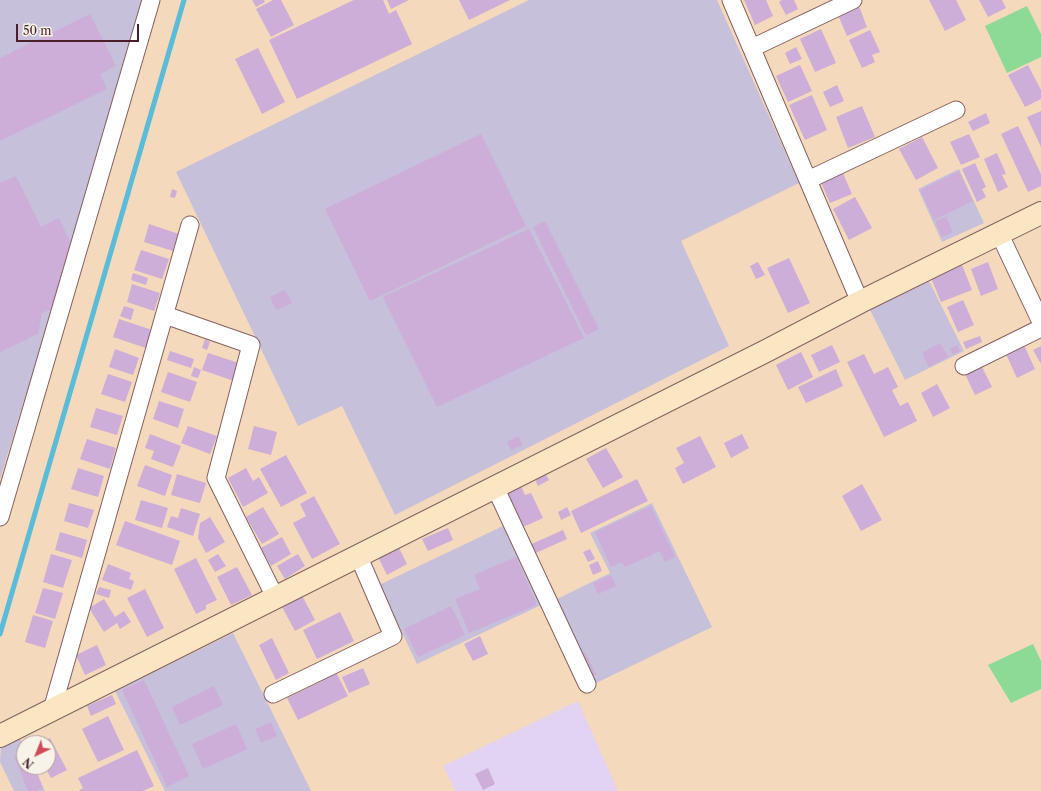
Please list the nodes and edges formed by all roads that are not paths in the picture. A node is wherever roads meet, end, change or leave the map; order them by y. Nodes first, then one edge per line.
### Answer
1 (151, 0) edge
2 (731, 0) edge
3 (853, 0) edge
4 (752, 48) junction
5 (956, 110) dead end
6 (808, 180) junction
7 (1041, 213) edge
8 (190, 225) dead end
9 (999, 233) junction
10 (860, 302) junction
11 (165, 315) junction
12 (1041, 322) edge
13 (1041, 328) edge
14 (964, 366) dead end
15 (494, 487) junction
16 (0, 517) edge
17 (358, 556) junction
18 (274, 597) junction
19 (587, 684) dead end
20 (273, 694) dead end
21 (52, 710) junction
22 (0, 736) edge

1 - 16 street
2 - 4 street
3 - 4 street
4 - 6 street
5 - 6 street
6 - 10 street
7 - 9 street
8 - 11 street
9 - 10 street
9 - 12 street
10 - 15 street
11 - 18 street
11 - 21 street
13 - 14 street
15 - 17 street
15 - 19 street
17 - 18 street
17 - 20 street
18 - 21 street
21 - 22 street

